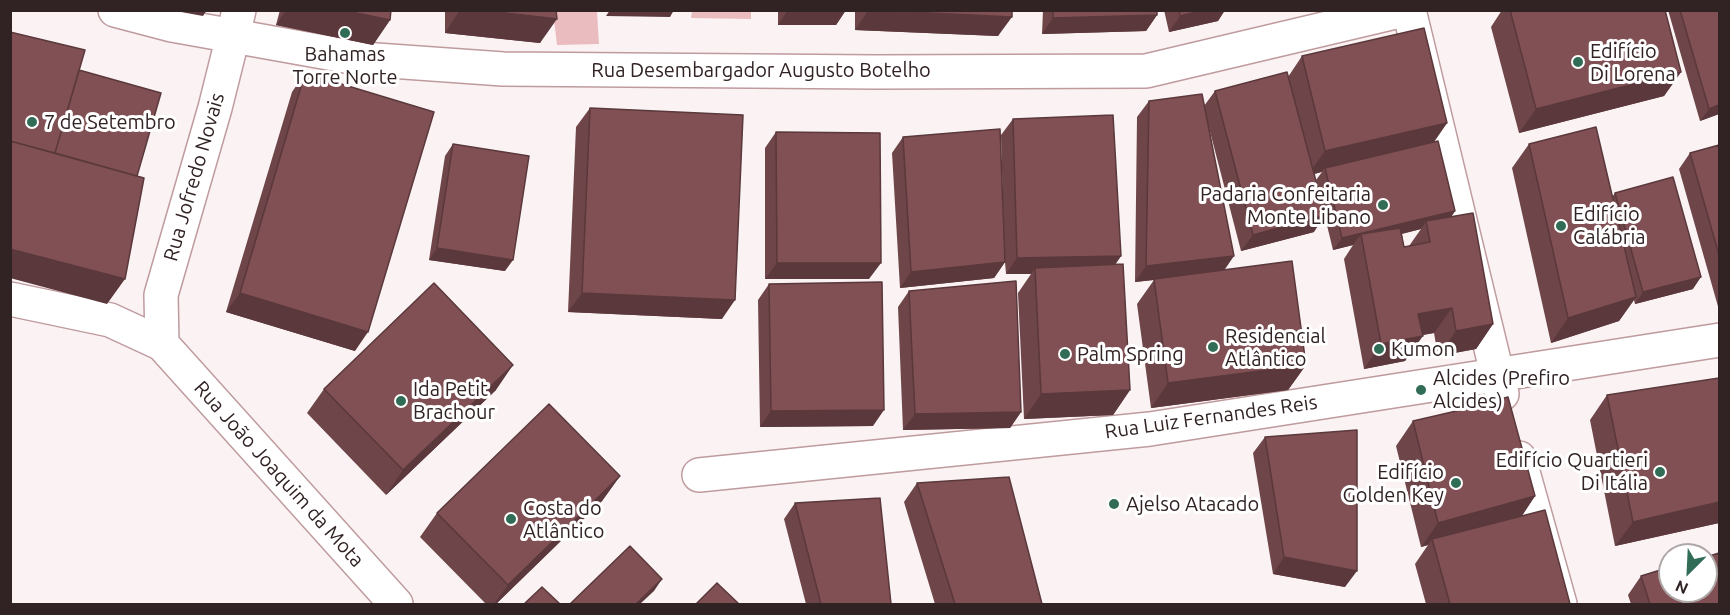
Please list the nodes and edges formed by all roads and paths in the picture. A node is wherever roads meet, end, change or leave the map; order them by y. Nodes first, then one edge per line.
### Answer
1 (115, 10) edge
2 (1404, 10) edge
3 (1409, 10) edge
4 (236, 23) edge
5 (10, 299) edge
6 (1719, 340) edge
7 (162, 344) junction
8 (1496, 374) junction
9 (699, 475) dead end
10 (396, 604) edge
11 (1560, 604) edge

1 - 4 street, Rua Desembargador Augusto Botelho
2 - 4 street, Rua Desembargador Augusto Botelho
3 - 8 street
4 - 7 street, Rua Jofredo Novais
5 - 7 street
6 - 8 street, Rua Luiz Fernandes Reis
7 - 10 street, Rua João Joaquim da Mota
8 - 9 street, Rua Luiz Fernandes Reis
8 - 11 street

